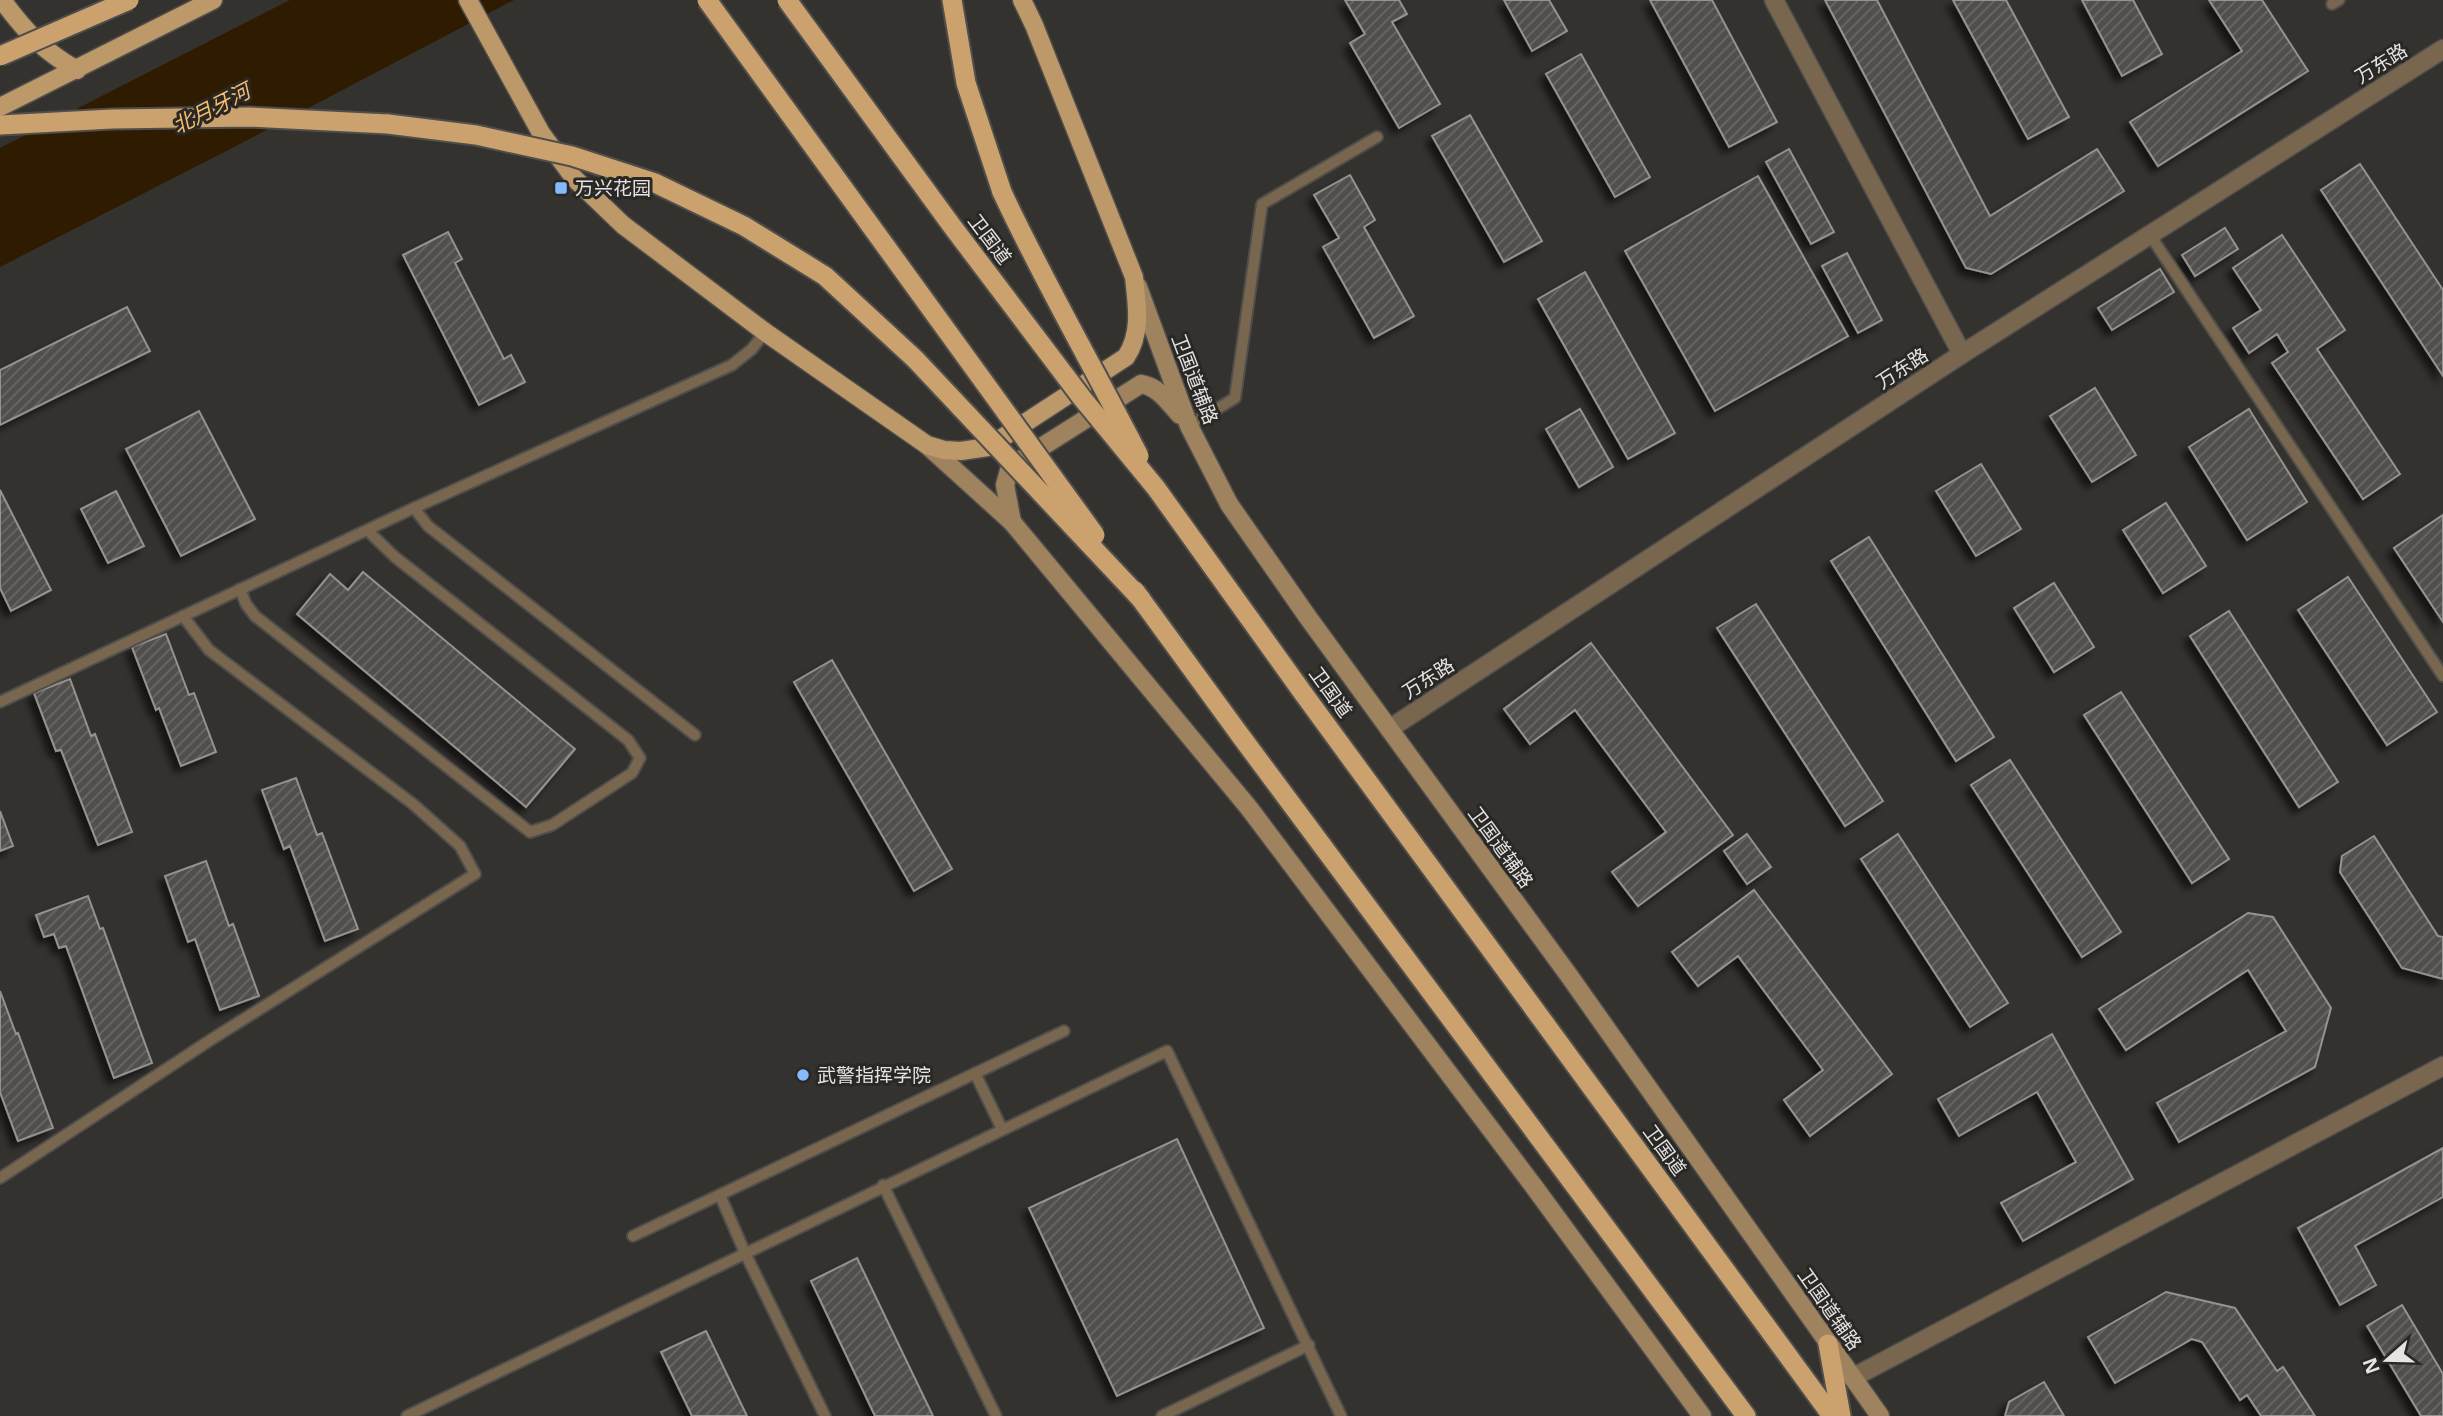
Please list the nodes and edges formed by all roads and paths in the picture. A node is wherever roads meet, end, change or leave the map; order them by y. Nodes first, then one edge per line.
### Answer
1 (2, 0) edge
2 (129, 0) edge
3 (213, 0) edge
4 (468, 0) edge
5 (708, 0) edge
6 (787, 0) edge
7 (952, 0) edge
8 (1022, 0) edge
9 (1774, 0) edge
10 (2443, 49) edge
11 (0, 56) edge
12 (77, 70) junction
13 (0, 107) edge
14 (0, 125) edge
15 (1377, 136) dead end
16 (2150, 235) junction
17 (1134, 277) junction
18 (765, 332) junction
19 (1962, 354) junction
20 (1189, 426) junction
21 (927, 445) junction
22 (1156, 488) junction
23 (414, 508) junction
24 (1012, 522) junction
25 (367, 530) junction
26 (240, 589) junction
27 (1141, 599) junction
28 (183, 616) junction
29 (2443, 676) edge
30 (0, 702) edge
31 (1389, 729) junction
32 (695, 735) dead end
33 (1064, 1031) dead end
34 (2443, 1066) edge
35 (975, 1073) junction
36 (1002, 1129) junction
37 (0, 1178) edge
38 (883, 1185) junction
39 (720, 1195) junction
40 (633, 1237) dead end
41 (745, 1253) junction
42 (1828, 1344) junction
43 (1309, 1345) junction
44 (1852, 1378) junction
45 (1740, 1412) edge
46 (407, 1416) edge
47 (825, 1416) edge
48 (996, 1416) edge
49 (1161, 1416) edge
50 (1341, 1416) edge
51 (1702, 1416) edge
52 (1832, 1416) edge
53 (1841, 1416) edge
54 (1880, 1416) edge

1 - 12 main road
2 - 11 highway, bridge
3 - 12 main road
4 - 18 main road
5 - 27 highway, bridge
6 - 22 highway, 卫国道, bridge
7 - 22 highway, bridge
8 - 17 main road
9 - 19 street
10 - 16 street, 万东路
12 - 13 main road
14 - 27 highway, bridge
15 - 20 lane
16 - 19 street, 万东路
16 - 29 lane
17 - 20 main road, 卫国道辅路
17 - 21 main road
18 - 21 main road
18 - 23 lane
19 - 31 street, 万东路
20 - 24 main road
20 - 31 main road, 卫国道辅路
21 - 24 main road
22 - 52 highway, 卫国道, bridge
23 - 25 lane
23 - 32 lane
24 - 51 main road
25 - 26 lane
25 - 26 lane
26 - 28 lane
27 - 45 highway, bridge
28 - 30 lane
28 - 37 lane
31 - 42 main road, 卫国道辅路
33 - 35 lane
34 - 44 street
35 - 36 lane
35 - 39 lane
36 - 38 lane
36 - 43 lane
38 - 41 lane
38 - 48 lane
39 - 40 lane
39 - 41 lane
41 - 46 lane
41 - 47 lane
42 - 44 main road, 卫国道辅路
42 - 53 highway
43 - 49 lane
43 - 50 lane
44 - 54 main road, 卫国道辅路

